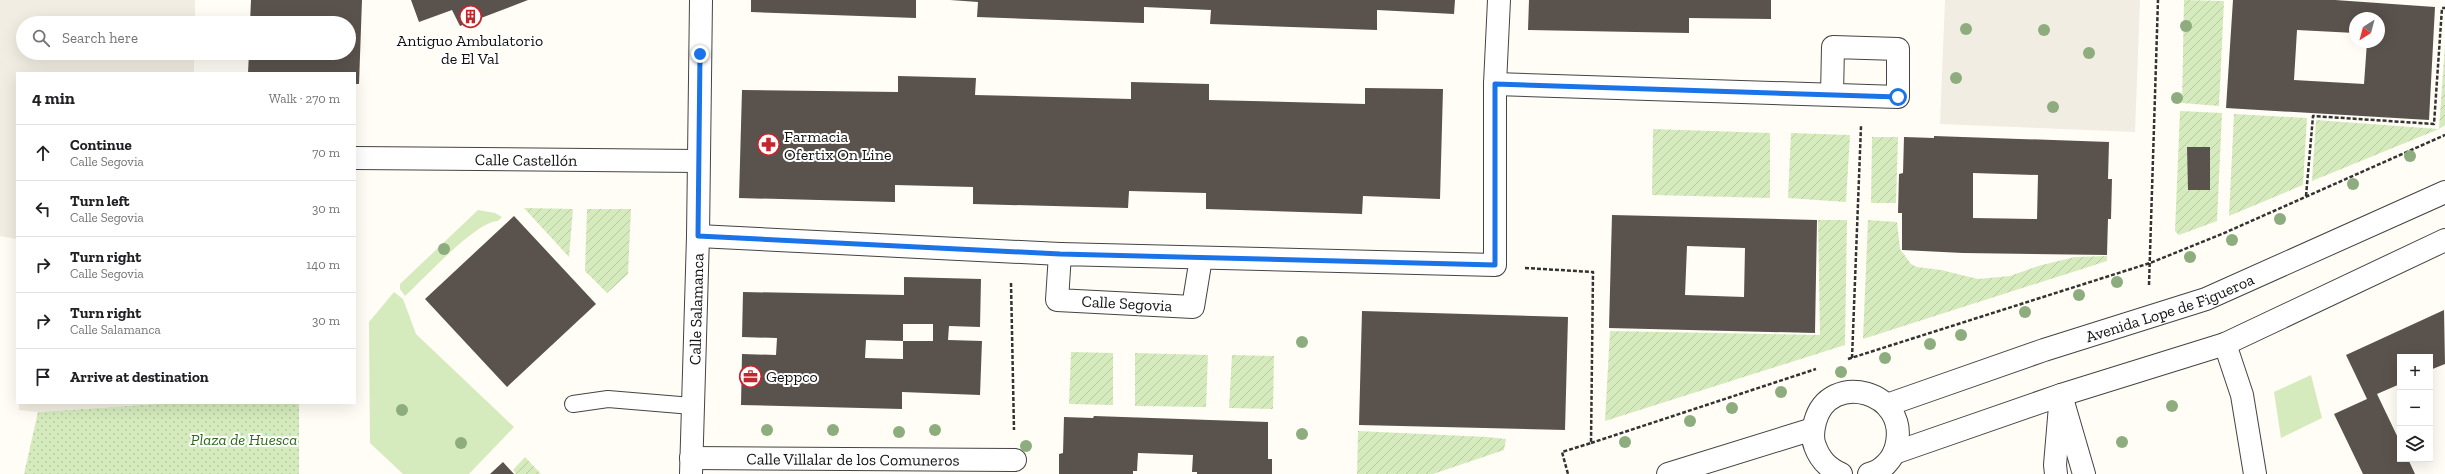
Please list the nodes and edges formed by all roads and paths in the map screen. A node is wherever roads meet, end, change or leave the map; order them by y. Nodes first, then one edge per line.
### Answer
1 (701, 0) edge
2 (1499, 0) edge
3 (2158, 0) edge
4 (2445, 8) edge
5 (1495, 84) junction
6 (1832, 95) junction
7 (1862, 96) junction
8 (2445, 135) edge
9 (356, 158) edge
10 (698, 161) junction
11 (2445, 192) edge
12 (2306, 196) junction
13 (698, 236) junction
14 (2445, 240) edge
15 (1010, 251) junction
16 (1060, 254) junction
17 (1201, 258) junction
18 (2150, 263) junction
19 (1495, 265) junction
20 (2148, 317) junction
21 (2225, 344) junction
22 (1852, 358) junction
23 (1845, 360) dead end
24 (1822, 368) dead end
25 (2061, 395) junction
26 (573, 404) dead end
27 (1887, 405) junction
28 (692, 406) junction
29 (1813, 429) junction
30 (1591, 443) junction
31 (1894, 453) junction
32 (1015, 460) joint
33 (691, 466) edge
34 (1828, 472) edge
35 (1568, 474) edge
36 (1668, 474) edge
37 (1870, 474) edge
38 (2056, 474) edge
39 (2084, 474) edge
40 (2255, 474) edge

1 - 10 street, Calle Salamanca
2 - 5 street
3 - 18 path
4 - 12 path
5 - 6 street
5 - 19 street
6 - 7 street
6 - 7 street
7 - 22 path
8 - 12 path
9 - 10 street, Calle Castellón
10 - 13 street, Calle Salamanca
11 - 20 street, Avenida Lope de Figueroa
12 - 18 path
13 - 15 street
13 - 28 street, Calle Salamanca
14 - 21 street
15 - 16 street
15 - 32 path
16 - 17 street
16 - 17 street, Calle Segovia
17 - 19 street
18 - 20 path
18 - 22 path
19 - 30 path
20 - 27 street, Avenida Lope de Figueroa
21 - 25 street
21 - 40 street
22 - 23 path
24 - 30 path
25 - 31 street
25 - 38 street
25 - 39 street
26 - 28 lane
27 - 29 street
27 - 31 street
28 - 33 street, Calle Salamanca
29 - 34 street
29 - 36 street
30 - 35 path
31 - 37 street
32 - 33 street, Calle Villalar de los Comuneros

